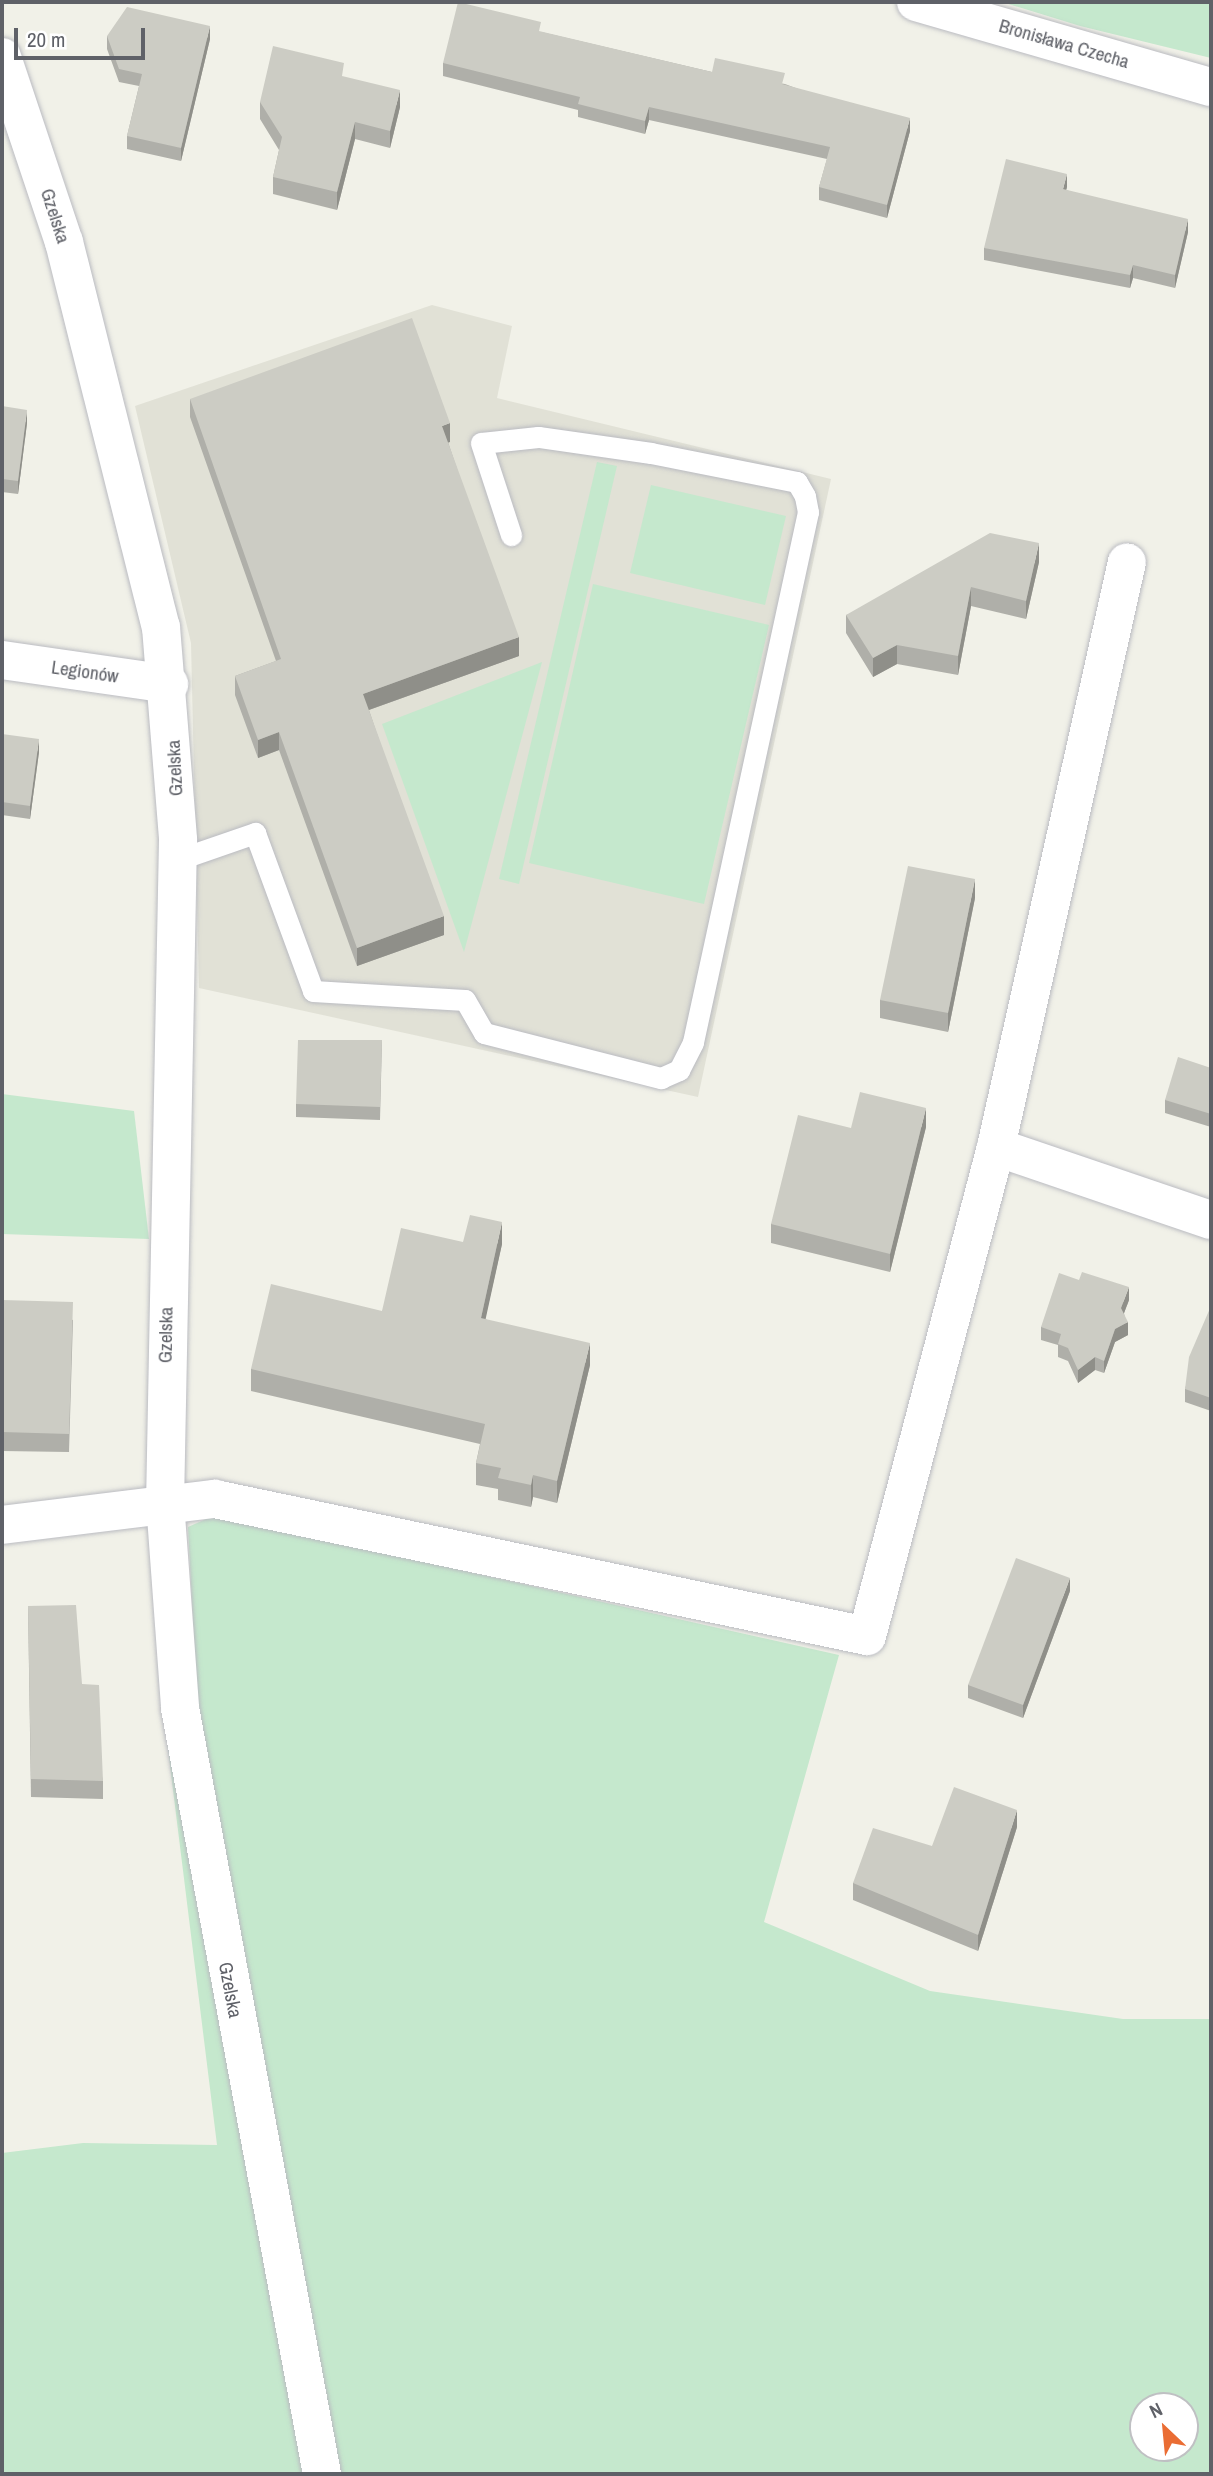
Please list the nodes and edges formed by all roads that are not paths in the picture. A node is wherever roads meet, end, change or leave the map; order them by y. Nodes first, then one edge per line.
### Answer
1 (916, 2) edge
2 (2, 57) edge
3 (1211, 87) edge
4 (511, 535) dead end
5 (1127, 562) dead end
6 (2, 660) edge
7 (169, 684) junction
8 (177, 860) junction
9 (996, 1147) junction
10 (1211, 1220) edge
11 (164, 1502) junction
12 (2, 1525) edge
13 (322, 2474) edge

1 - 3 street, Bronisława Czecha
2 - 7 street, Gzelska
4 - 8 lane
5 - 9 street
6 - 7 street, Legionów
7 - 8 street, Gzelska
8 - 11 street, Gzelska
9 - 10 street
9 - 11 street
11 - 12 street
11 - 13 street, Gzelska

